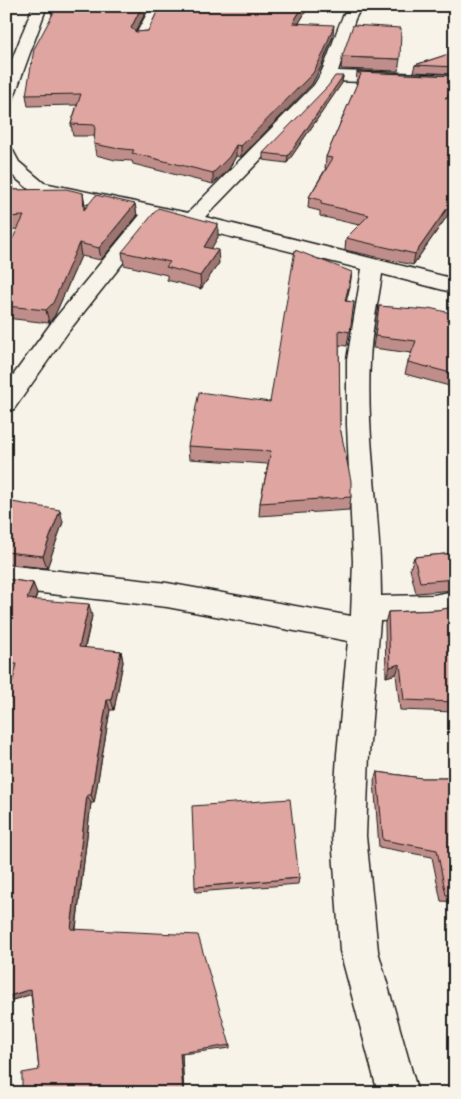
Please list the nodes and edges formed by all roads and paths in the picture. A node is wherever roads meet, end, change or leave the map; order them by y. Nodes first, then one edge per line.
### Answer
1 (40, 6) edge
2 (158, 6) edge
3 (355, 6) edge
4 (142, 38) edge
5 (328, 76) junction
6 (455, 80) edge
7 (6, 97) edge
8 (6, 153) edge
9 (153, 212) junction
10 (192, 220) junction
11 (373, 264) junction
12 (455, 286) edge
13 (6, 404) edge
14 (6, 577) edge
15 (455, 603) edge
16 (366, 620) junction
17 (398, 1093) edge

1 - 7 street
2 - 4 street
3 - 5 street
5 - 6 street
5 - 10 street
8 - 9 street
9 - 10 street
9 - 13 street
10 - 11 street
11 - 12 street
11 - 16 street
14 - 16 street
15 - 16 street
16 - 17 street

